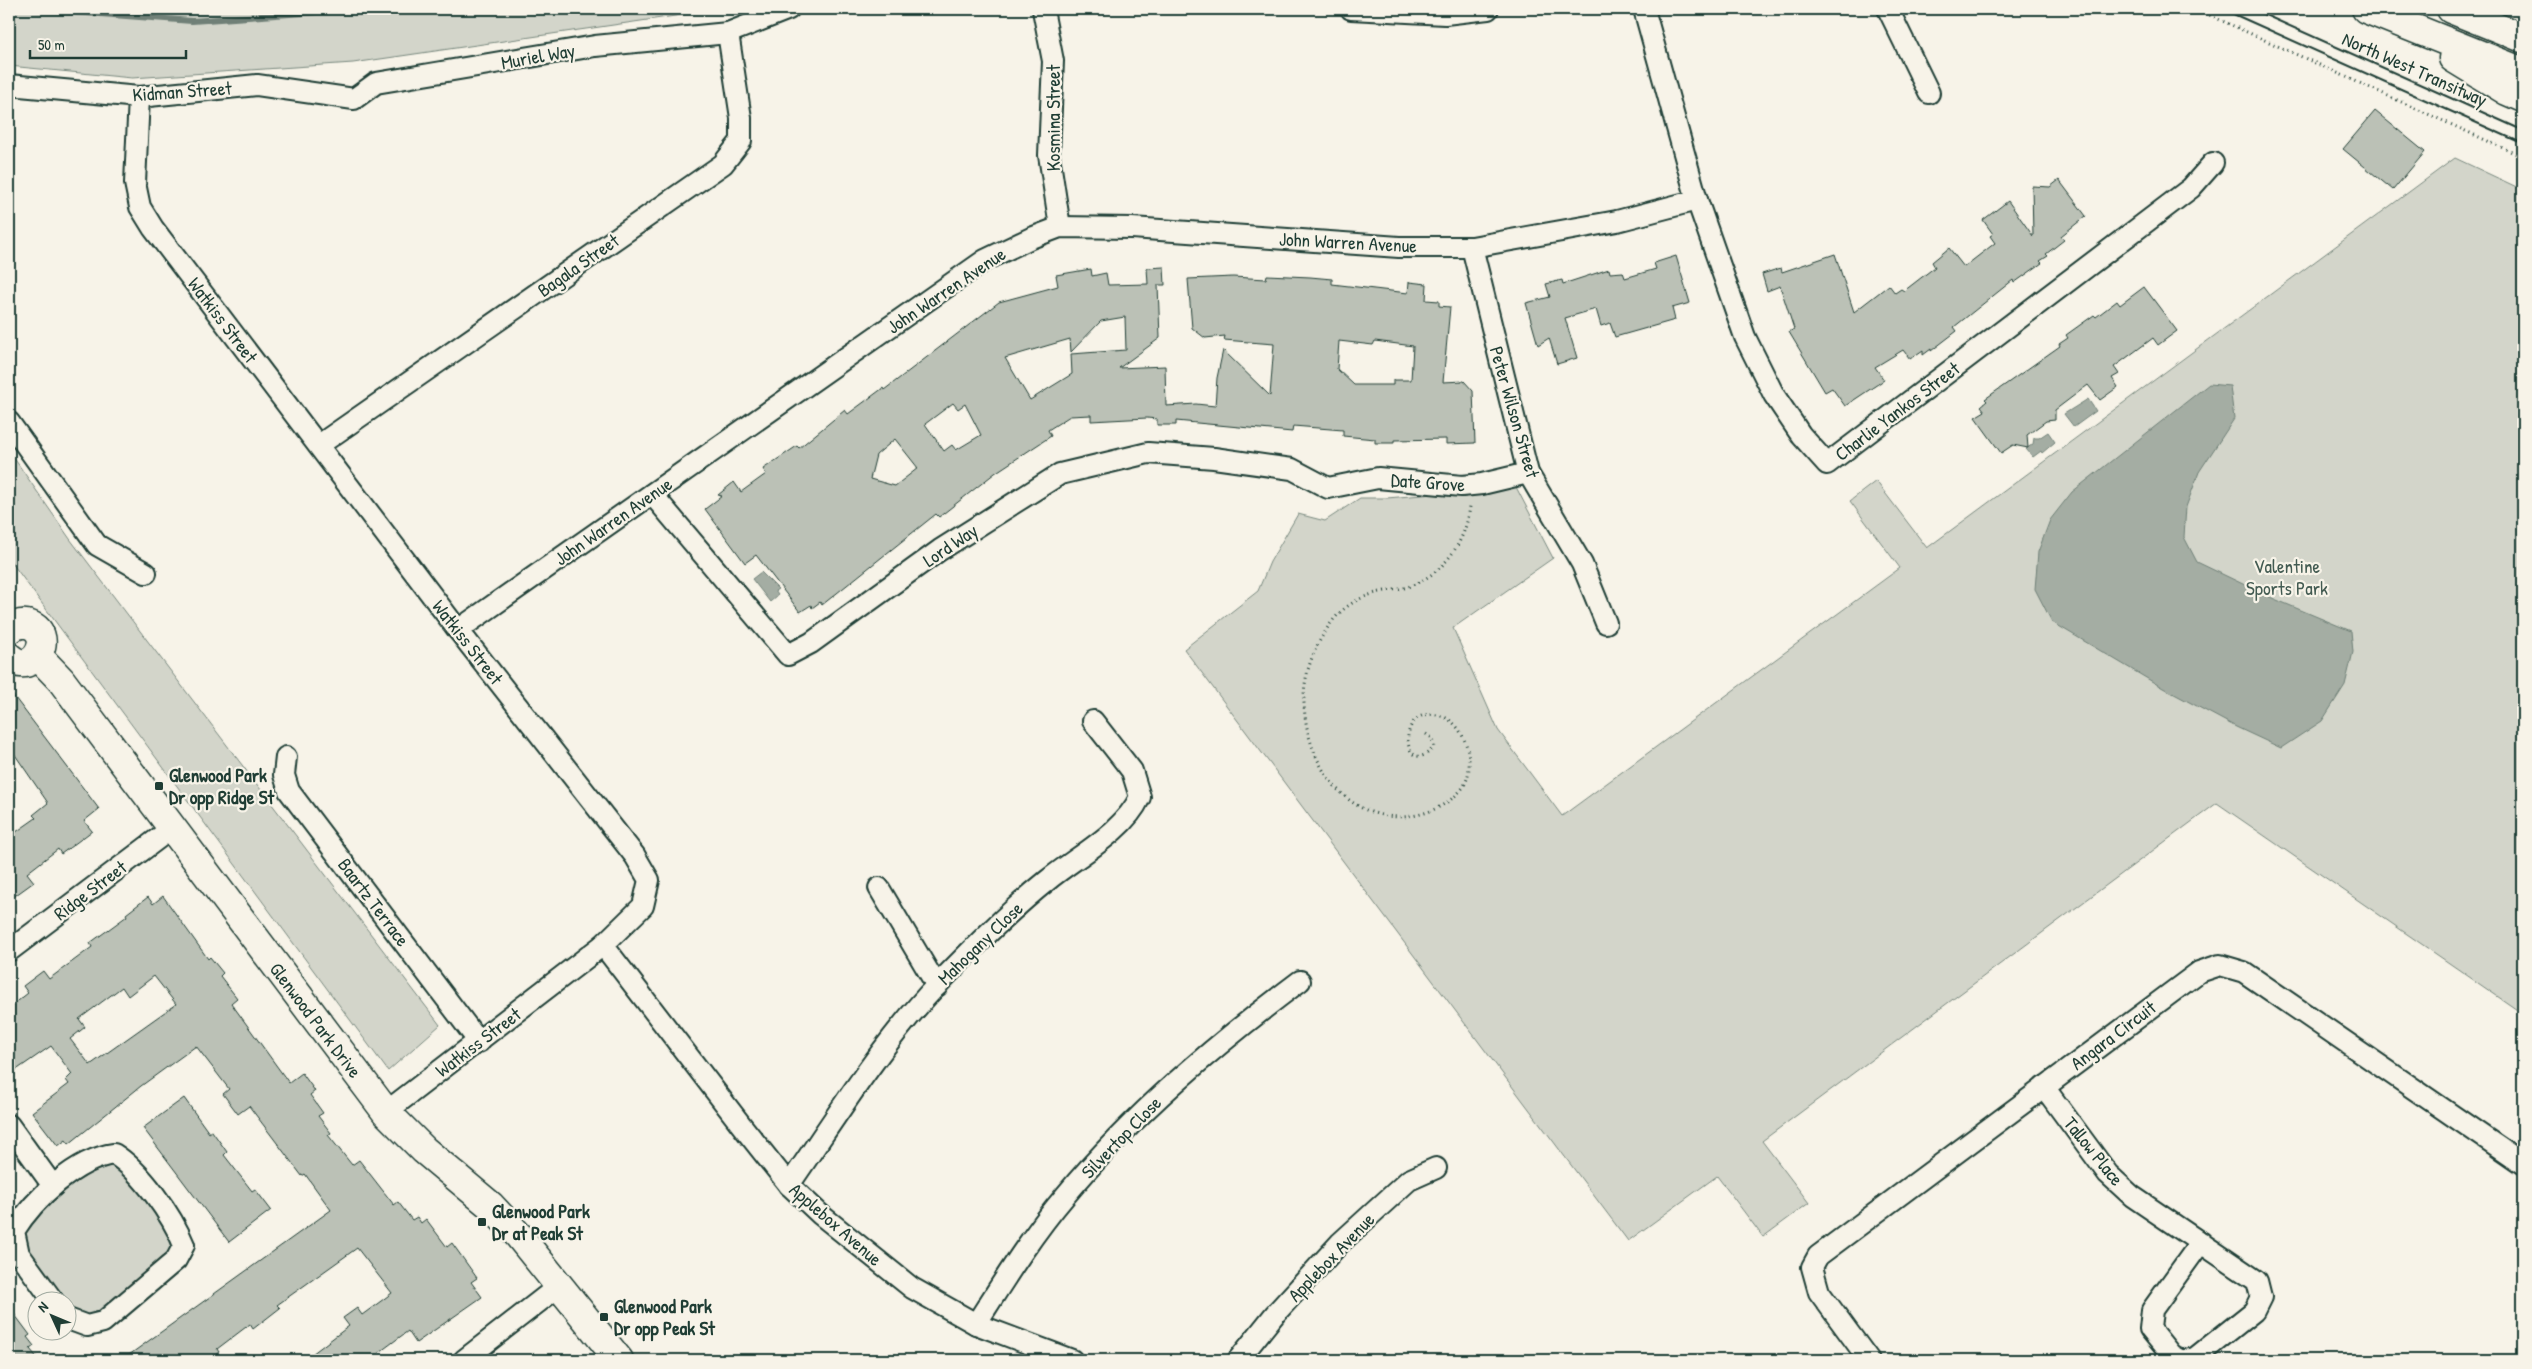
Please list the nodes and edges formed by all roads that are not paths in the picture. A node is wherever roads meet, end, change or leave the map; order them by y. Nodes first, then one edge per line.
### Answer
1 (789, 9) edge
2 (1043, 9) edge
3 (1351, 9) edge
4 (1488, 9) edge
5 (1644, 9) edge
6 (1888, 9) edge
7 (2237, 9) edge
8 (2451, 9) edge
9 (2467, 9) edge
10 (2374, 12) edge
11 (2523, 28) edge
12 (728, 33) junction
13 (2523, 38) edge
14 (2523, 72) edge
15 (9, 85) edge
16 (1929, 93) dead end
17 (139, 97) junction
18 (2523, 98) edge
19 (354, 99) joint
20 (2523, 137) edge
21 (2214, 164) dead end
22 (1697, 200) junction
23 (1060, 227) junction
24 (1472, 247) junction
25 (9, 422) edge
26 (319, 446) junction
27 (1528, 473) junction
28 (1328, 488) joint
29 (652, 494) junction
30 (146, 573) dead end
31 (11, 622) edge
32 (1606, 623) dead end
33 (458, 630) junction
34 (38, 656) junction
35 (9, 657) edge
36 (1093, 721) dead end
37 (286, 757) dead end
38 (172, 828) junction
39 (879, 888) dead end
40 (603, 945) junction
41 (9, 951) edge
42 (1300, 981) dead end
43 (936, 986) junction
44 (479, 1042) junction
45 (2044, 1087) junction
46 (386, 1112) junction
47 (9, 1125) edge
48 (2523, 1164) edge
49 (1436, 1168) dead end
50 (789, 1185) junction
51 (53, 1186) junction
52 (2201, 1242) junction
53 (559, 1286) junction
54 (46, 1292) edge
55 (78, 1323) edge
56 (976, 1324) junction
57 (464, 1360) edge
58 (618, 1360) edge
59 (1072, 1360) edge
60 (1238, 1360) edge
61 (1869, 1360) edge
62 (2180, 1360) edge
63 (2185, 1360) edge

1 - 12 street, Muriel Way
2 - 23 street, Kosmina Street
3 - 4 street
5 - 22 street, Charlie Yankos Street
6 - 16 street
7 - 20 lane, North West Transitway
8 - 13 main road
9 - 11 main road
10 - 14 main road
10 - 18 main road
12 - 19 street, Muriel Way
12 - 26 street, Bagala Street
15 - 17 street, Kidman Street
17 - 19 street, Kidman Street
17 - 26 street, Watkiss Street
21 - 22 street, Charlie Yankos Street
22 - 24 street, John Warren Avenue
23 - 24 street, John Warren Avenue
23 - 29 street, John Warren Avenue
24 - 27 street, Peter Wilson Street
25 - 30 street
26 - 33 street, Watkiss Street
27 - 28 street, Date Grove
27 - 32 street, Peter Wilson Street
28 - 29 street, Lord Way
29 - 33 street, John Warren Avenue
31 - 34 main road
33 - 40 street, Watkiss Street
34 - 35 main road
34 - 38 main road, Glenwood Park Drive
36 - 43 street, Mahogany Close
37 - 44 street, Baartz Terrace
38 - 41 street, Ridge Street
38 - 46 main road, Glenwood Park Drive
39 - 43 street
40 - 44 street, Watkiss Street
40 - 50 street, Applebox Avenue
42 - 56 street, Silvertop Close
43 - 50 street, Mahogany Close
44 - 46 street, Watkiss Street
45 - 48 street, Angara Circuit
45 - 52 street, Tallow Place
45 - 61 street, Angara Circuit
46 - 53 main road, Glenwood Park Drive
47 - 51 street
49 - 60 street, Applebox Avenue
50 - 56 street, Applebox Avenue
51 - 54 street
51 - 55 street
52 - 62 street
52 - 63 street, Tallow Place
53 - 57 street
53 - 58 main road, Glenwood Park Drive
56 - 59 street, Applebox Avenue

